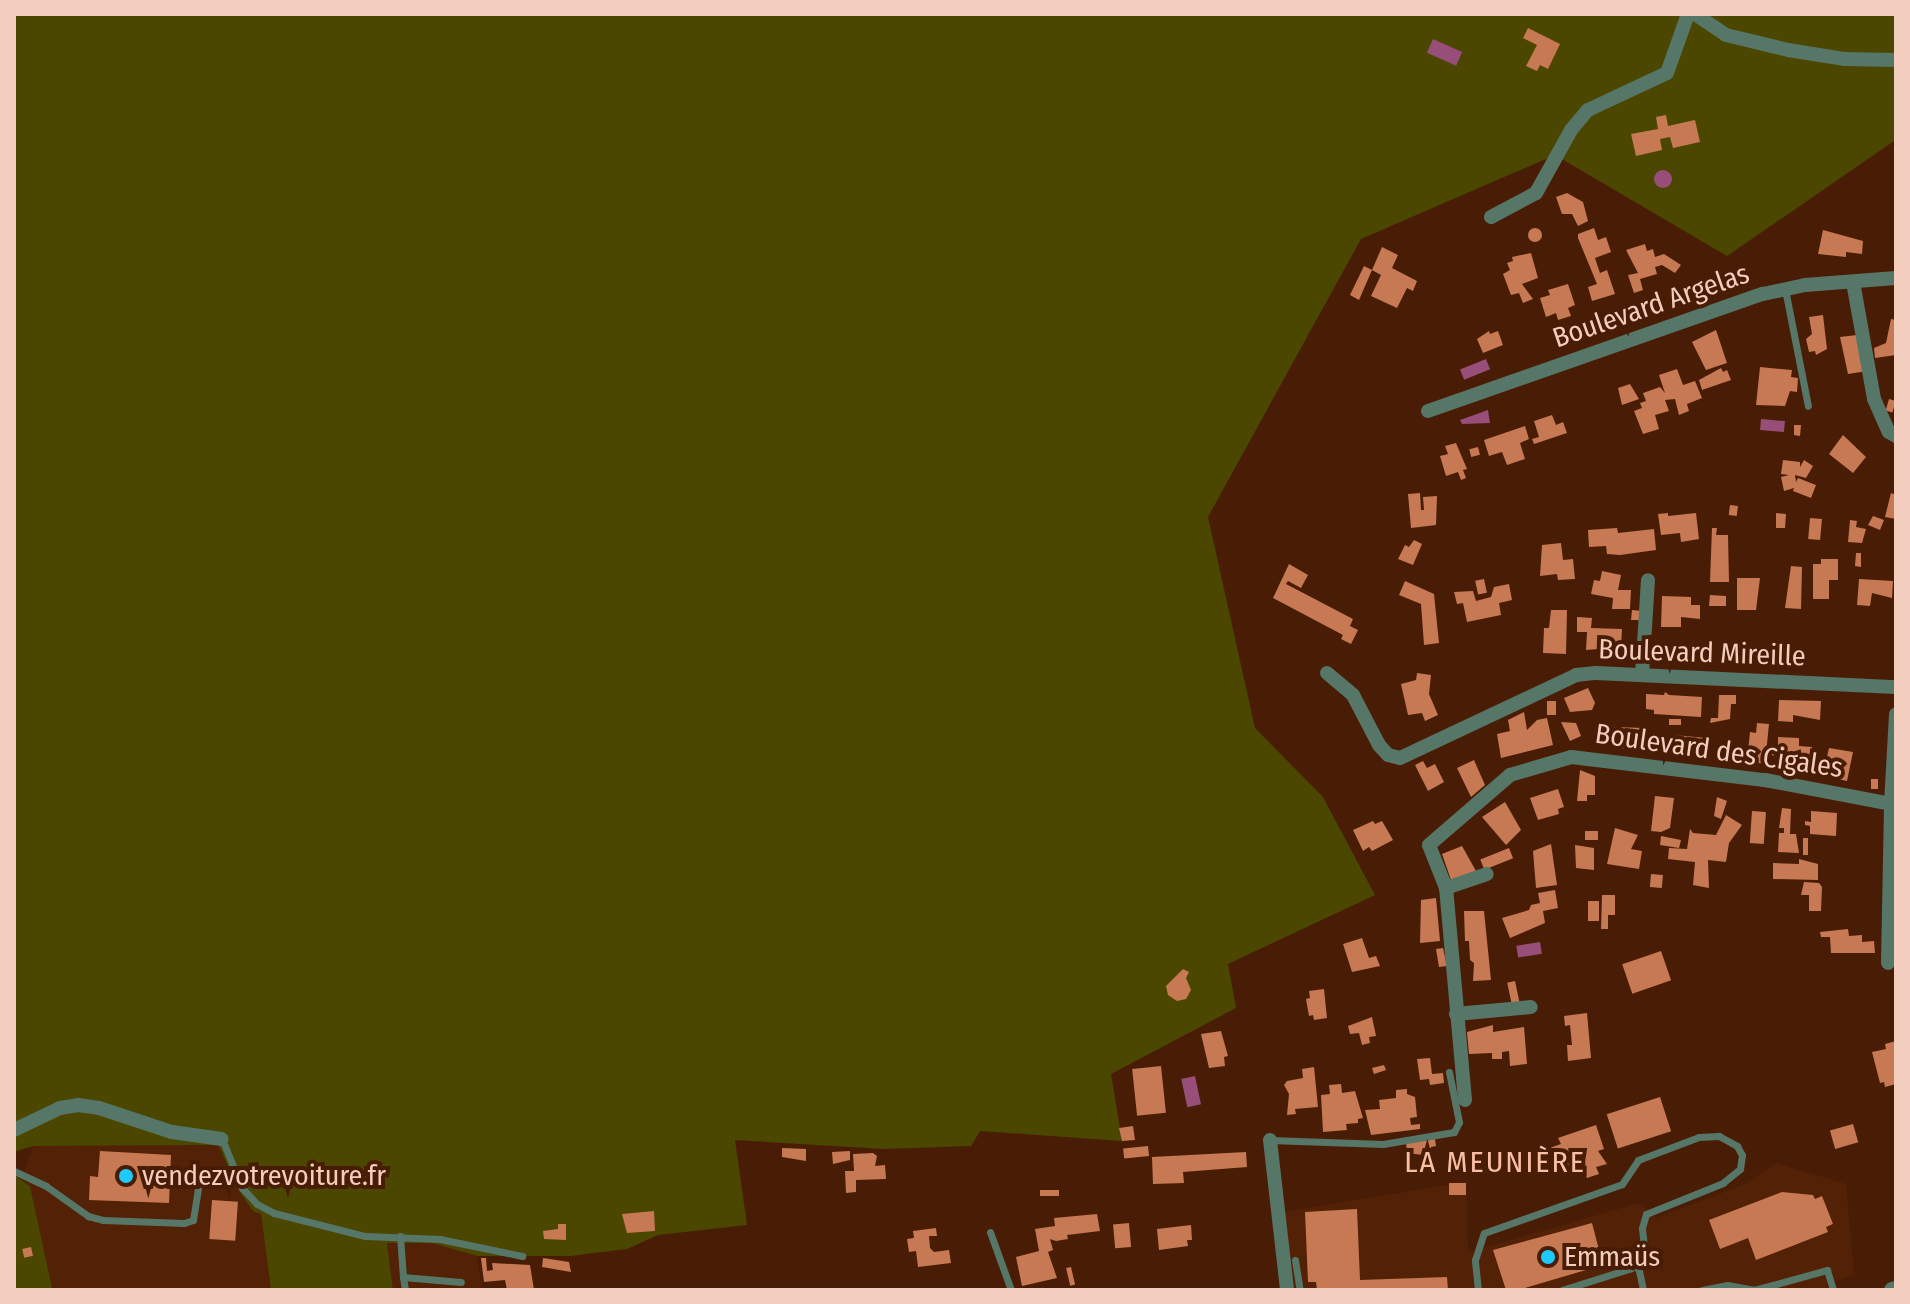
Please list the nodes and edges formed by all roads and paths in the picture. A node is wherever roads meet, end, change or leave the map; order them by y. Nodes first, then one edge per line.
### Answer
1 (1688, 14) edge
2 (1695, 14) edge
3 (1896, 60) edge
4 (1491, 217) dead end
5 (1896, 278) edge
6 (1853, 282) junction
7 (1785, 289) junction
8 (1808, 406) dead end
9 (1428, 411) dead end
10 (1896, 436) edge
11 (1648, 580) dead end
12 (1327, 673) dead end
13 (1642, 675) junction
14 (1896, 687) edge
15 (1896, 714) edge
16 (1891, 804) junction
17 (1487, 874) dead end
18 (1446, 888) junction
19 (1888, 963) dead end
20 (1531, 1007) dead end
21 (1456, 1014) junction
22 (1449, 1072) dead end
23 (1465, 1100) dead end
24 (14, 1130) edge
25 (222, 1139) joint
26 (1270, 1140) joint
27 (14, 1171) edge
28 (199, 1182) dead end
29 (990, 1232) dead end
30 (400, 1236) junction
31 (522, 1256) dead end
32 (1295, 1260) dead end
33 (1638, 1266) junction
34 (403, 1277) junction
35 (461, 1282) dead end
36 (405, 1290) edge
37 (1011, 1290) edge
38 (1287, 1290) edge
39 (1300, 1290) edge
40 (1478, 1290) edge
41 (1562, 1290) edge
42 (1643, 1290) edge
43 (1702, 1290) edge
44 (1833, 1290) edge

1 - 4 street
2 - 3 street
5 - 6 street, Boulevard Argelas
6 - 7 street, Boulevard Argelas
6 - 10 street
7 - 8 lane
7 - 9 street, Boulevard Argelas
11 - 13 street
12 - 13 street, Boulevard Mireille
13 - 14 street, Boulevard Mireille
15 - 16 street
16 - 18 street, Boulevard des Cigales
16 - 19 street
17 - 18 street
18 - 21 street
20 - 21 street
21 - 23 street
22 - 26 lane
24 - 25 street
25 - 30 lane
26 - 38 street
27 - 28 lane
29 - 37 lane
30 - 31 lane
30 - 34 lane
32 - 39 lane
33 - 40 lane
33 - 41 lane
33 - 42 lane
34 - 35 lane
34 - 36 lane
43 - 44 lane

